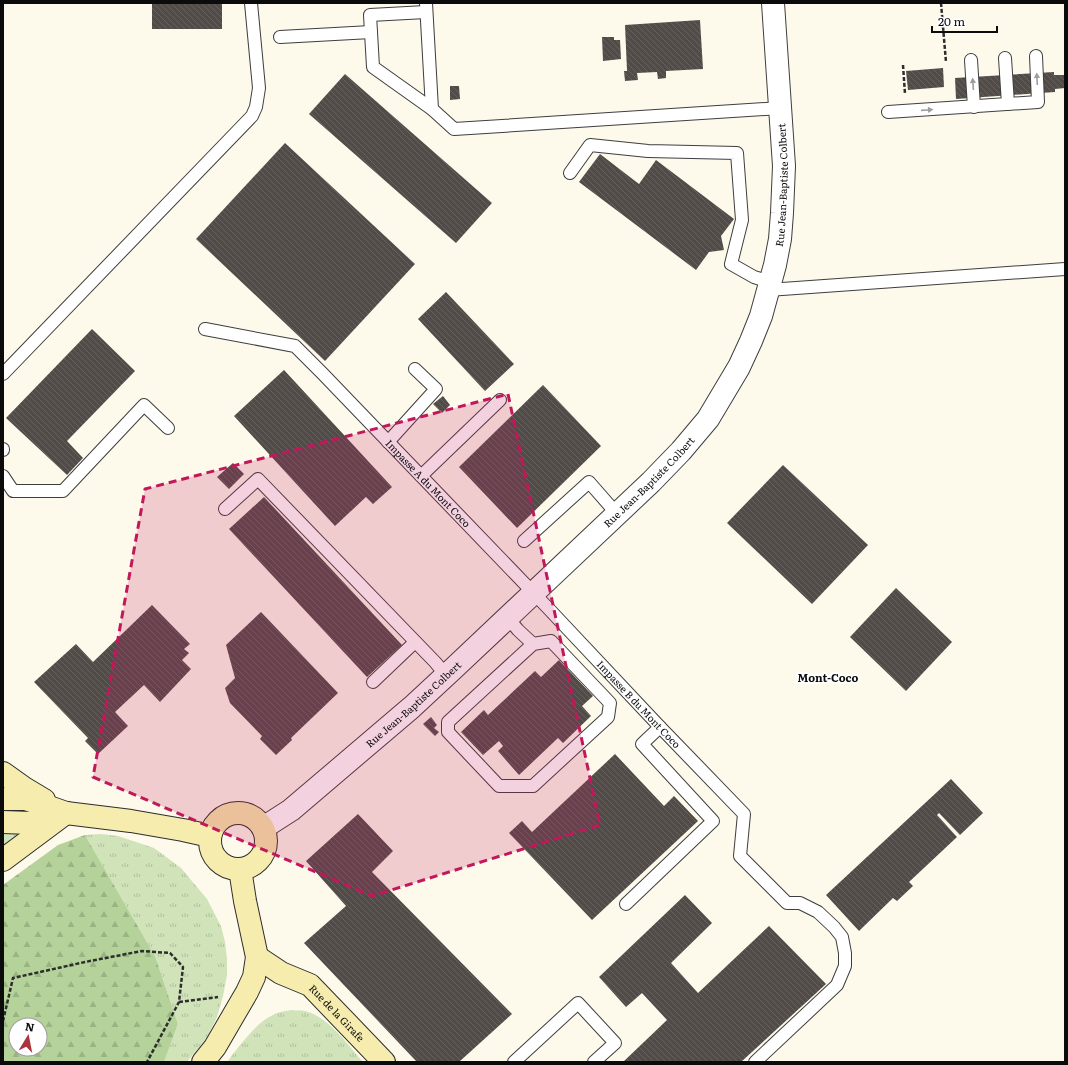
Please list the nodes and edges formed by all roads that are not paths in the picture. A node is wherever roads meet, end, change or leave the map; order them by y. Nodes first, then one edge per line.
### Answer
1 (251, 3) edge
2 (773, 3) edge
3 (426, 7) edge
4 (371, 32) junction
5 (280, 37) dead end
6 (1036, 56) dead end
7 (1005, 58) dead end
8 (971, 60) dead end
9 (1008, 104) junction
10 (974, 107) junction
11 (780, 108) junction
12 (432, 109) junction
13 (888, 112) dead end
14 (570, 173) dead end
15 (1065, 269) edge
16 (769, 286) junction
17 (205, 329) dead end
18 (415, 369) dead end
19 (3, 374) edge
20 (500, 400) dead end
21 (168, 428) dead end
22 (388, 442) junction
23 (3, 476) edge
24 (421, 476) junction
25 (8, 491) edge
26 (225, 509) dead end
27 (617, 514) junction
28 (524, 541) dead end
29 (533, 593) junction
30 (508, 618) junction
31 (415, 642) junction
32 (533, 644) junction
33 (446, 675) junction
34 (373, 682) dead end
35 (660, 727) junction
36 (3, 773) edge
37 (3, 799) edge
38 (66, 813) junction
39 (3, 822) edge
40 (263, 828) junction
41 (210, 836) junction
42 (3, 860) edge
43 (240, 869) junction
44 (626, 904) dead end
45 (257, 957) junction
46 (209, 1054) edge
47 (384, 1062) edge
48 (514, 1062) edge
49 (594, 1062) edge
50 (754, 1062) edge

1 - 19 lane
2 - 11 street, Rue Jean-Baptiste Colbert
3 - 4 lane
3 - 12 lane
4 - 5 lane
4 - 12 lane
9 -> 6 lane
7 - 9 lane
10 -> 8 lane
9 - 10 lane
13 -> 10 lane
11 - 12 lane
11 - 16 street, Rue Jean-Baptiste Colbert
14 - 16 lane
15 - 16 lane
16 - 27 street, Rue Jean-Baptiste Colbert
17 - 22 lane, Impasse A du Mont Coco
18 - 22 lane
20 - 24 lane
21 - 25 lane
22 - 24 lane, Impasse A du Mont Coco
23 - 25 lane
24 - 29 lane, Impasse A du Mont Coco
26 - 31 lane
27 - 28 lane
27 - 29 street, Rue Jean-Baptiste Colbert
29 - 30 street, Rue Jean-Baptiste Colbert
29 - 35 lane, Impasse B du Mont Coco
30 - 32 lane
30 - 33 street, Rue Jean-Baptiste Colbert
31 - 33 lane
31 - 34 lane
32 - 32 lane
33 - 40 street, Rue Jean-Baptiste Colbert
35 - 44 lane
35 - 50 lane, Impasse B du Mont Coco
36 - 38 street
37 - 38 street
38 - 39 street
38 - 41 street
38 - 42 street
40 - 41 street
40 - 43 street
41 - 43 street
43 - 45 street
45 - 46 street
45 - 47 street, Rue de la Girafe
48 - 49 lane

